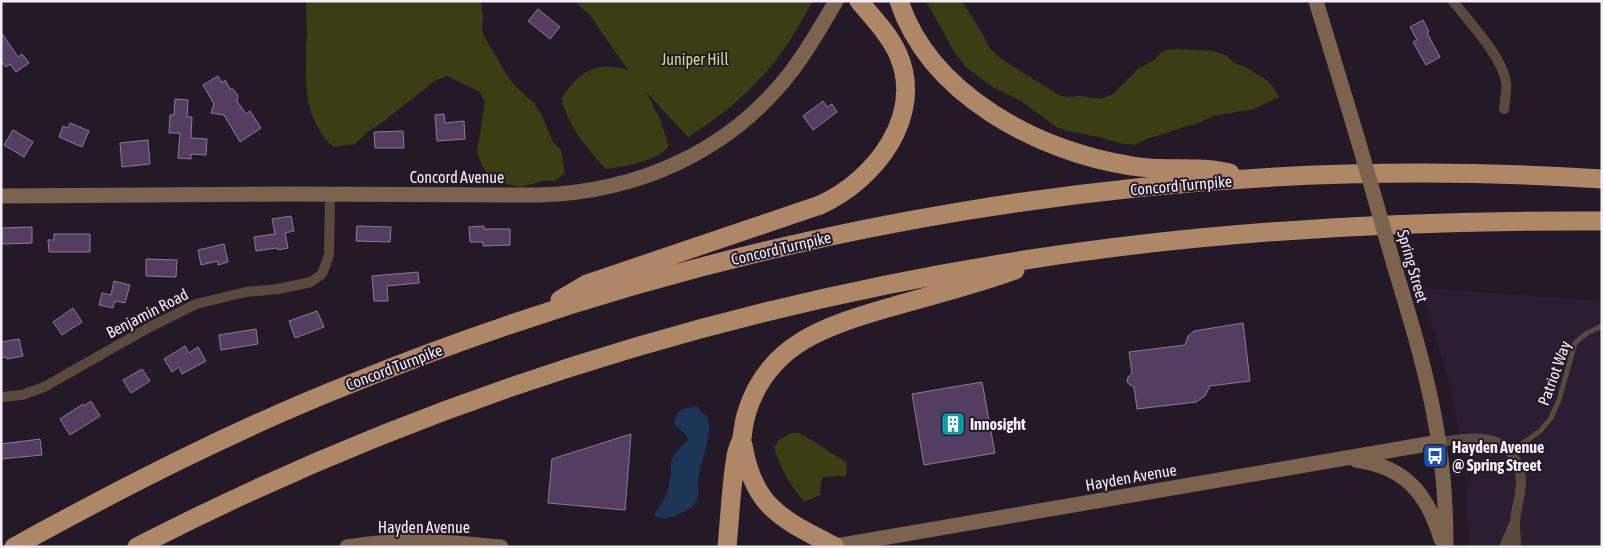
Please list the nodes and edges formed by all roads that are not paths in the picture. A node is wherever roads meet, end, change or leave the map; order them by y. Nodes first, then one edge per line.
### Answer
1 (836, 1) edge
2 (859, 1) edge
3 (899, 1) edge
4 (1316, 1) edge
5 (1453, 1) edge
6 (1504, 110) dead end
7 (1268, 178) junction
8 (1602, 179) edge
9 (330, 194) junction
10 (1, 196) edge
11 (1602, 220) edge
12 (1053, 256) junction
13 (529, 318) junction
14 (1602, 326) edge
15 (1, 396) edge
16 (742, 436) junction
17 (1439, 442) junction
18 (1511, 452) junction
19 (1340, 459) junction
20 (1515, 523) junction
21 (832, 546) edge
22 (14, 547) edge
23 (137, 547) edge
24 (347, 547) edge
25 (501, 547) edge
26 (727, 547) edge
27 (1445, 547) edge
28 (1504, 547) edge
29 (1516, 547) edge

1 - 9 main road, Concord Avenue
2 - 13 highway
3 - 7 highway
4 - 17 main road, Spring Street, bridge
5 - 6 street
7 - 8 highway, Concord Turnpike
7 - 13 highway, Concord Turnpike
9 - 10 main road, Concord Avenue
9 - 15 street, Benjamin Road
11 - 12 highway
12 - 16 highway
12 - 23 highway
13 - 22 highway, Concord Turnpike
14 - 18 lane, Patriot Way
16 - 21 highway
16 - 26 highway
17 - 18 street
17 - 19 main road, Hayden Avenue
17 - 27 main road, Spring Street
18 - 20 street
19 - 21 main road, Hayden Avenue
19 - 27 main road
20 - 28 street
20 - 29 street
24 - 25 main road, Hayden Avenue

